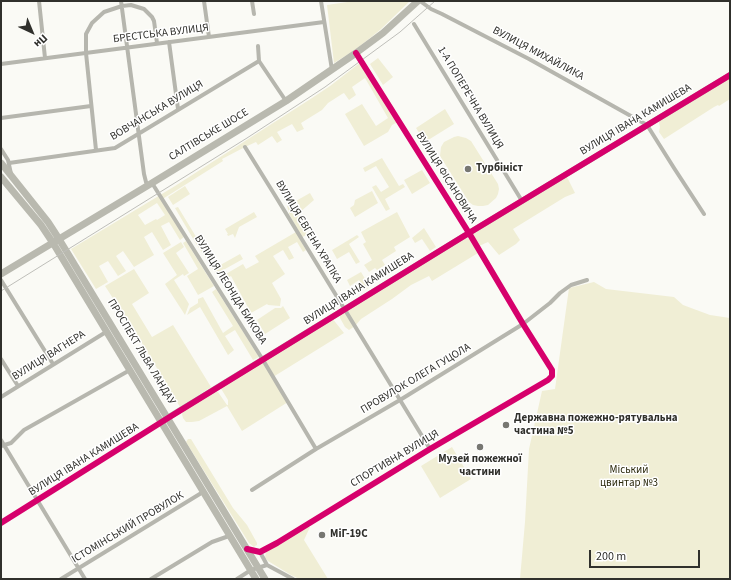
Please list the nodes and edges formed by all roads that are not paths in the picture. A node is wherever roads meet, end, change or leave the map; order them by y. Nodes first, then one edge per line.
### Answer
1 (39, 1) edge
2 (121, 1) edge
3 (204, 1) edge
4 (252, 1) edge
5 (321, 1) edge
6 (419, 1) edge
7 (122, 6) junction
8 (254, 14) dead end
9 (324, 22) junction
10 (414, 24) dead end
11 (208, 37) junction
12 (169, 42) junction
13 (157, 44) junction
14 (258, 46) dead end
15 (127, 47) junction
16 (86, 53) junction
17 (356, 53) junction
18 (45, 58) junction
19 (259, 61) junction
20 (1, 64) edge
21 (332, 70) junction
22 (730, 75) edge
23 (286, 101) junction
24 (91, 106) junction
25 (178, 109) junction
26 (1, 118) edge
27 (647, 125) junction
28 (139, 134) junction
29 (245, 147) dead end
30 (1, 149) edge
31 (96, 150) junction
32 (1, 163) edge
33 (9, 163) junction
34 (12, 177) junction
35 (1, 178) edge
36 (150, 184) junction
37 (522, 201) junction
38 (704, 214) dead end
39 (469, 233) junction
40 (59, 239) junction
41 (52, 243) junction
42 (1, 274) edge
43 (1, 280) edge
44 (587, 280) dead end
45 (345, 310) junction
46 (523, 324) junction
47 (106, 332) junction
48 (1, 359) edge
49 (263, 360) junction
50 (53, 364) junction
51 (130, 370) junction
52 (552, 376) joint
53 (18, 386) junction
54 (1, 396) edge
55 (400, 400) junction
56 (165, 420) junction
57 (1, 440) edge
58 (3, 446) edge
59 (316, 449) junction
60 (430, 449) junction
61 (252, 490) dead end
62 (203, 492) junction
63 (38, 501) junction
64 (1, 523) edge
65 (229, 536) junction
66 (247, 549) junction
67 (260, 552) junction
68 (267, 565) junction
69 (258, 567) junction
70 (79, 568) junction
71 (251, 570) junction
72 (61, 579) edge
73 (85, 579) edge
74 (151, 579) edge
75 (237, 579) edge
76 (256, 579) edge
77 (266, 579) edge
78 (293, 579) edge

1 - 18 street
2 - 7 street, ВУЛИЦЯ ЛЕОНІДА БИКОВА
3 - 11 street
4 - 8 street
5 - 9 street
6 - 17 main road, САЛТІВСЬКЕ ШОСЕ
6 - 27 street, ВУЛИЦЯ МИХАЙЛИКА
7 - 13 street
7 - 15 street, ВУЛИЦЯ ЛЕОНІДА БИКОВА
7 - 16 street
9 - 11 street, БРЕСТСЬКА ВУЛИЦЯ
9 - 21 street
10 - 37 street, 1-А ПОПЕРЕЧНА ВУЛИЦЯ
11 - 12 street, БРЕСТСЬКА ВУЛИЦЯ
12 - 13 street, БРЕСТСЬКА ВУЛИЦЯ
12 - 25 street
13 - 15 street, БРЕСТСЬКА ВУЛИЦЯ
14 - 19 street
15 - 16 street, БРЕСТСЬКА ВУЛИЦЯ
15 - 28 street, ВУЛИЦЯ ЛЕОНІДА БИКОВА
16 - 18 street, БРЕСТСЬКА ВУЛИЦЯ
16 - 24 street
17 - 21 main road, САЛТІВСЬКЕ ШОСЕ
17 - 39 street, ВУЛИЦЯ ФІСАНОВИЧА
18 - 20 street, БРЕСТСЬКА ВУЛИЦЯ
19 - 23 street
19 - 25 street, ВОВЧАНСЬКА ВУЛИЦЯ
21 - 23 main road, САЛТІВСЬКЕ ШОСЕ
22 - 27 street, ВУЛИЦЯ ІВАНА КАМИШЕВА
23 - 36 main road, САЛТІВСЬКЕ ШОСЕ
24 - 26 street
24 - 31 street
25 - 28 street, ВОВЧАНСЬКА ВУЛИЦЯ
27 - 37 street, ВУЛИЦЯ ІВАНА КАМИШЕВА
27 - 38 street
28 - 31 street, ВОВЧАНСЬКА ВУЛИЦЯ
28 - 36 street, ВУЛИЦЯ ЛЕОНІДА БИКОВА
29 - 45 street, ВУЛИЦЯ ЄВГЕНА ХРАПКА
30 - 33 street
31 - 33 street, ВОВЧАНСЬКА ВУЛИЦЯ
32 - 34 main road, ПРОСПЕКТ ЛЬВА ЛАНДАУ
33 - 34 street
34 - 40 main road, ПРОСПЕКТ ЛЬВА ЛАНДАУ
35 - 41 main road, ПРОСПЕКТ ЛЬВА ЛАНДАУ
36 - 40 main road, САЛТІВСЬКЕ ШОСЕ
36 - 49 street, ВУЛИЦЯ ЛЕОНІДА БИКОВА
37 - 39 street, ВУЛИЦЯ ІВАНА КАМИШЕВА
39 - 45 street, ВУЛИЦЯ ІВАНА КАМИШЕВА
39 - 46 street, ВУЛИЦЯ ФІСАНОВИЧА
40 - 41 main road, САЛТІВСЬКЕ ШОСЕ
40 - 56 main road, ПРОСПЕКТ ЛЬВА ЛАНДАУ
41 - 42 main road, САЛТІВСЬКЕ ШОСЕ
41 - 47 main road, ПРОСПЕКТ ЛЬВА ЛАНДАУ
43 - 50 street
44 - 46 street, ПРОВУЛОК ОЛЕГА ГУЦОЛА
45 - 49 street, ВУЛИЦЯ ІВАНА КАМИШЕВА
45 - 55 street, ВУЛИЦЯ ЄВГЕНА ХРАПКА
46 - 52 street, ВУЛИЦЯ ФІСАНОВИЧА
46 - 55 street, ПРОВУЛОК ОЛЕГА ГУЦОЛА
47 - 50 street, ВУЛИЦЯ ВАГНЕРА
47 - 51 main road, ПРОСПЕКТ ЛЬВА ЛАНДАУ
48 - 53 street
49 - 56 street, ВУЛИЦЯ ІВАНА КАМИШЕВА
49 - 59 street, ВУЛИЦЯ ЛЕОНІДА БИКОВА
50 - 53 street, ВУЛИЦЯ ВАГНЕРА
51 - 56 main road, ПРОСПЕКТ ЛЬВА ЛАНДАУ
51 - 58 street
52 - 60 street, СПОРТИВНА ВУЛИЦЯ
53 - 54 street, ВУЛИЦЯ ВАГНЕРА
55 - 59 street, ПРОВУЛОК ОЛЕГА ГУЦОЛА
55 - 60 street, ВУЛИЦЯ ЄВГЕНА ХРАПКА
56 - 62 main road, ПРОСПЕКТ ЛЬВА ЛАНДАУ
56 - 63 street, ВУЛИЦЯ ІВАНА КАМИШЕВА
56 - 66 main road, ПРОСПЕКТ ЛЬВА ЛАНДАУ
57 - 58 street
58 - 63 street
59 - 61 street, ПРОВУЛОК ОЛЕГА ГУЦОЛА
60 - 67 street, СПОРТИВНА ВУЛИЦЯ
62 - 65 main road, ПРОСПЕКТ ЛЬВА ЛАНДАУ
62 - 70 street, ІСТОМІНСЬКИЙ ПРОВУЛОК
63 - 64 street, ВУЛИЦЯ ІВАНА КАМИШЕВА
63 - 70 street
65 - 71 main road, ПРОСПЕКТ ЛЬВА ЛАНДАУ
65 - 74 street
66 - 67 street
66 - 69 main road, ПРОСПЕКТ ЛЬВА ЛАНДАУ
67 - 68 street
68 - 69 street
68 - 78 street
69 - 71 street
69 - 77 main road, ПРОСПЕКТ ЛЬВА ЛАНДАУ
70 - 72 street, ІСТОМІНСЬКИЙ ПРОВУЛОК
70 - 73 street
71 - 75 street
71 - 76 main road, ПРОСПЕКТ ЛЬВА ЛАНДАУ

